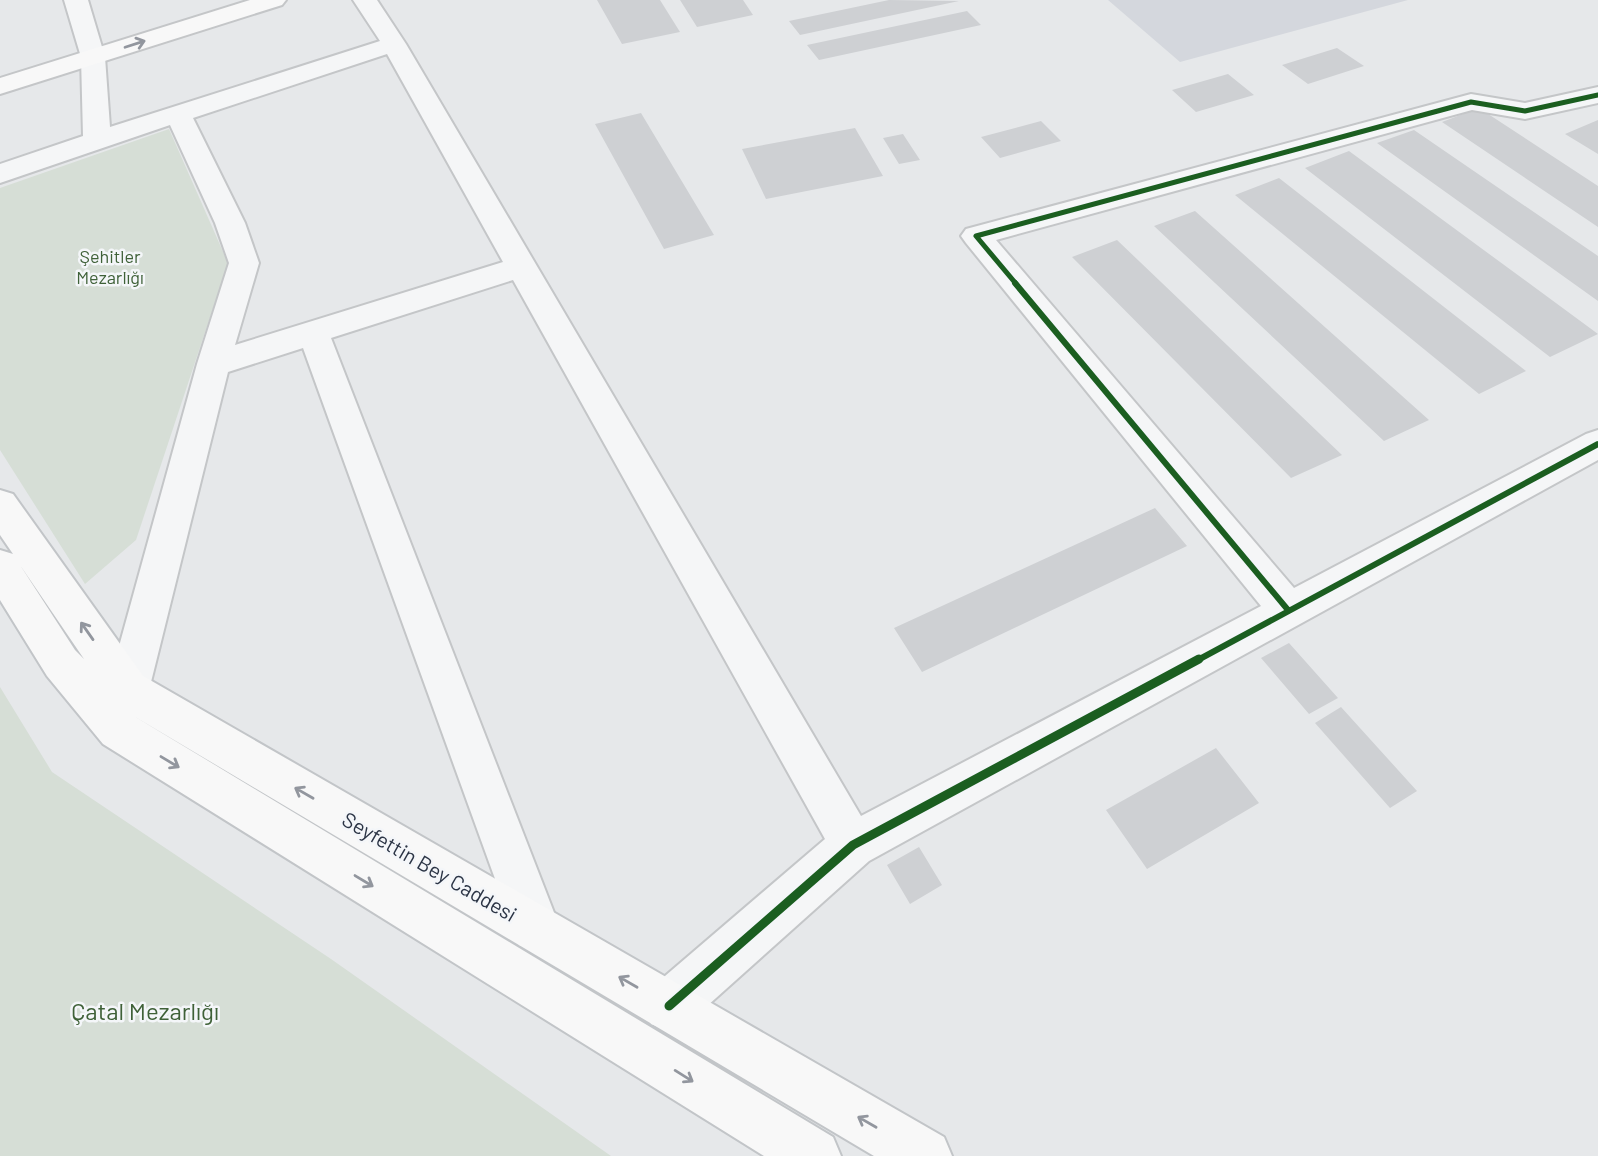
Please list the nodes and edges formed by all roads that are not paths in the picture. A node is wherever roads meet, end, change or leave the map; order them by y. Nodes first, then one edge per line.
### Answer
1 (76, 0) edge
2 (274, 0) edge
3 (365, 0) edge
4 (394, 44) junction
5 (93, 57) junction
6 (0, 86) edge
7 (1598, 95) edge
8 (178, 114) junction
9 (97, 140) junction
10 (0, 174) edge
11 (522, 267) junction
12 (313, 332) junction
13 (213, 364) junction
14 (1598, 443) edge
15 (0, 505) edge
16 (0, 566) edge
17 (1288, 610) junction
18 (123, 710) junction
19 (853, 845) junction
20 (536, 928) junction
21 (669, 1006) junction
22 (630, 1043) junction
23 (814, 1156) edge
24 (925, 1156) edge

1 - 5 street
5 -> 2 main road
3 - 4 street
4 - 8 street
4 - 11 street
5 - 6 main road
5 - 9 street
7 - 17 street
8 - 9 street
8 - 13 street
9 - 10 street
11 - 12 street
11 - 19 street
12 - 13 street
12 - 20 street
13 - 18 street
14 - 17 street
18 -> 15 main road, Seyfettin Bey Caddesi
16 - 18 main road, Seyfettin Bey Caddesi
17 - 19 street
20 -> 18 main road, Seyfettin Bey Caddesi
18 -> 22 main road, Seyfettin Bey Caddesi
19 - 21 street
21 -> 20 main road, Seyfettin Bey Caddesi
21 - 22 main road
24 -> 21 main road, Seyfettin Bey Caddesi
22 -> 23 main road, Seyfettin Bey Caddesi

